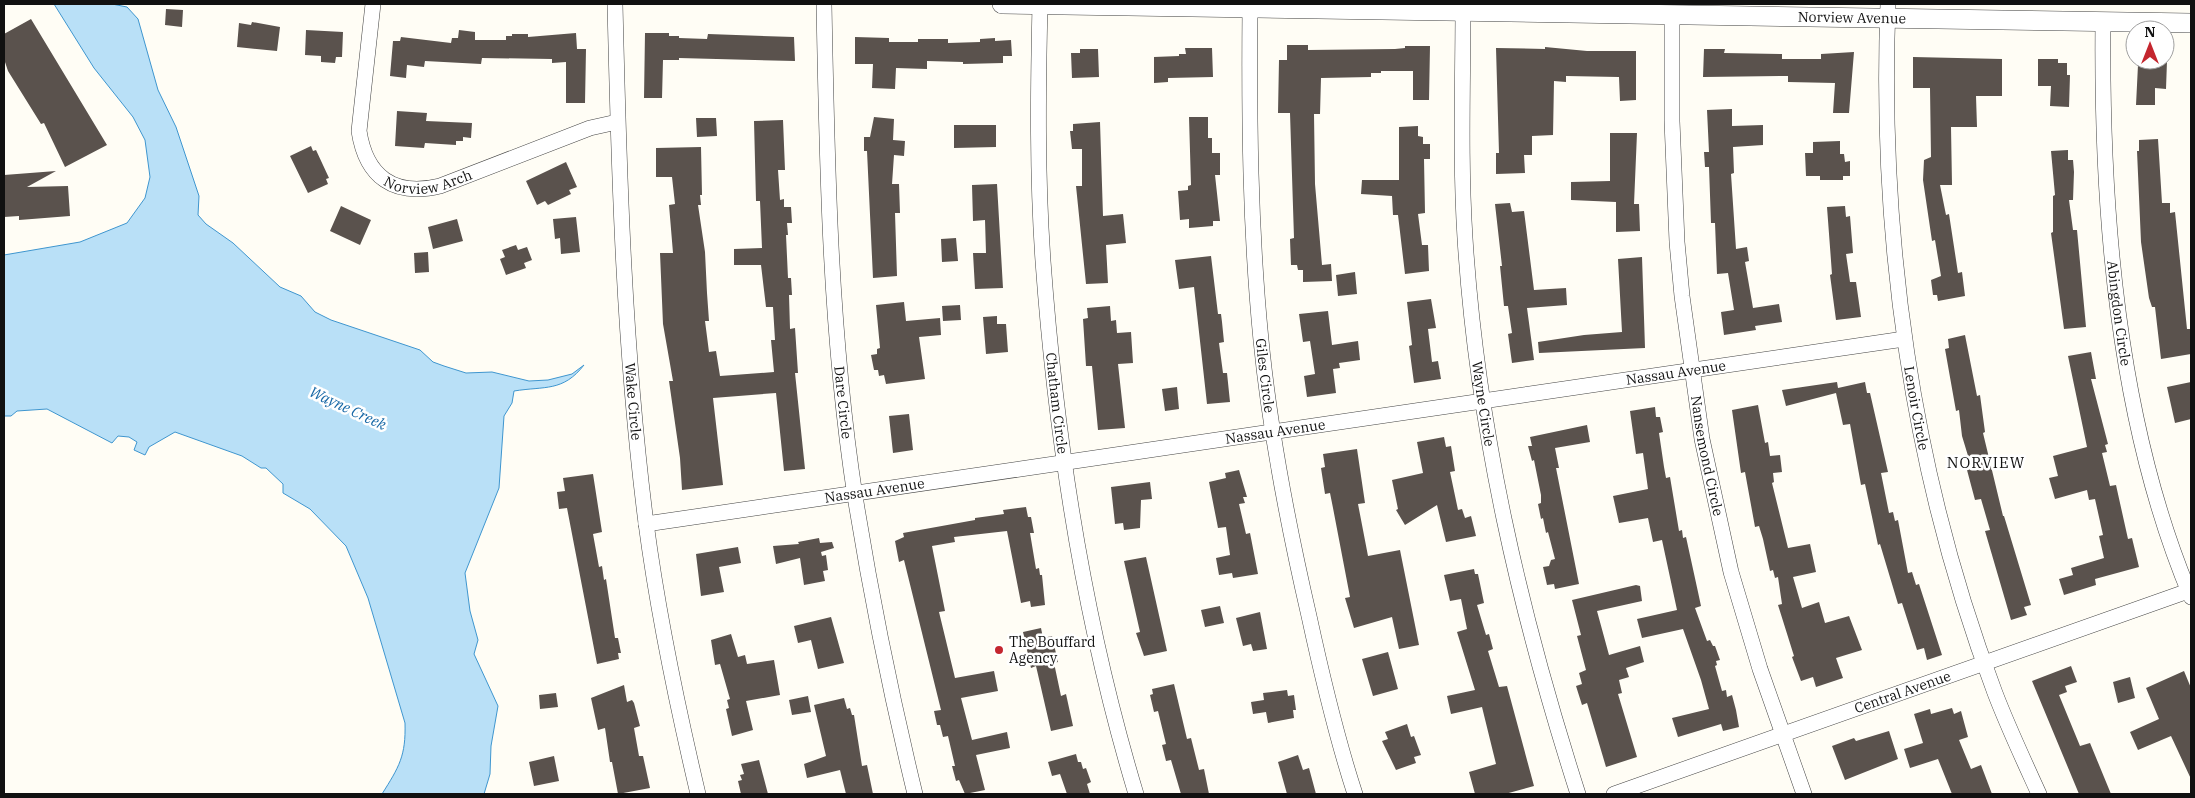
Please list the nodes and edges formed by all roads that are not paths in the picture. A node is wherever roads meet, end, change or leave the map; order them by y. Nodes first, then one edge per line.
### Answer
1 (372, 4) edge
2 (615, 4) edge
3 (824, 4) edge
4 (1002, 4) edge
5 (1040, 4) edge
6 (1250, 7) junction
7 (1463, 7) edge
8 (1887, 11) edge
9 (1672, 14) junction
10 (2104, 22) junction
11 (2191, 23) edge
12 (618, 122) junction
13 (1904, 339) junction
14 (1692, 372) junction
15 (1482, 402) junction
16 (1273, 432) junction
17 (1065, 463) junction
18 (855, 495) junction
19 (646, 524) junction
20 (2190, 592) edge
21 (1985, 664) junction
22 (1782, 736) junction
23 (698, 794) edge
24 (915, 794) edge
25 (1136, 794) edge
26 (1355, 794) edge
27 (1578, 794) edge
28 (1614, 794) edge
29 (1804, 794) edge
30 (2039, 794) edge

1 - 12 street, Norview Arch
2 - 12 street, Wake Circle
3 - 18 street, Dare Circle
4 - 5 street, Norview Avenue
5 - 6 street, Norview Avenue
5 - 17 street, Chatham Circle
6 - 7 street, Norview Avenue
6 - 16 street, Giles Circle
7 - 9 street, Norview Avenue
7 - 15 street, Wayne Circle
8 - 9 street, Norview Avenue
8 - 10 street, Norview Avenue
8 - 13 street, Lenoir Circle
9 - 14 street, Nansemond Circle
10 - 11 street, Norview Avenue
10 - 20 street, Abingdon Circle
12 - 19 street, Wake Circle
13 - 14 street, Nassau Avenue
13 - 21 street, Lenoir Circle
14 - 15 street, Nassau Avenue
14 - 22 street, Nansemond Circle
15 - 16 street, Nassau Avenue
15 - 27 street, Wayne Circle
16 - 17 street, Nassau Avenue
16 - 26 street, Giles Circle
17 - 18 street, Nassau Avenue
17 - 25 street, Chatham Circle
18 - 19 street, Nassau Avenue
18 - 24 street, Dare Circle
19 - 23 street, Wake Circle
20 - 21 street, Central Avenue
21 - 22 street, Central Avenue
21 - 30 street, Lenoir Circle
22 - 28 street, Central Avenue
22 - 29 street, Nansemond Circle

